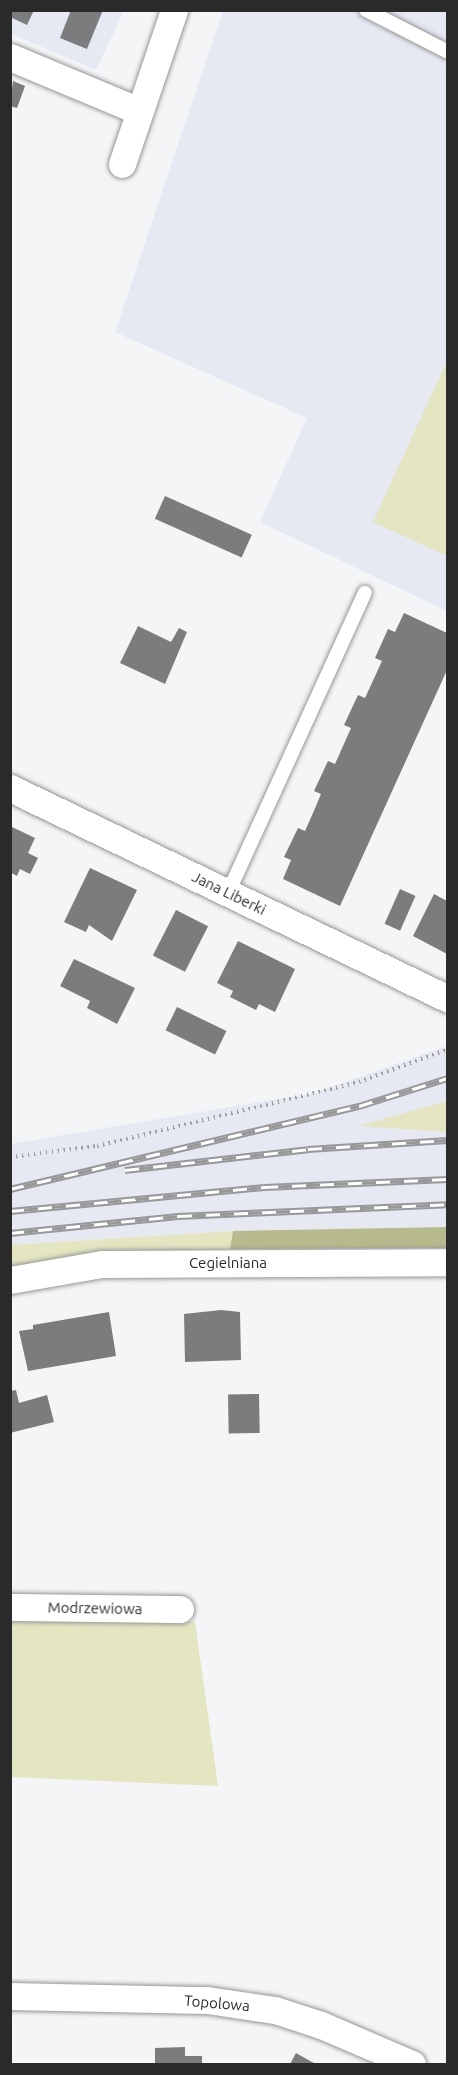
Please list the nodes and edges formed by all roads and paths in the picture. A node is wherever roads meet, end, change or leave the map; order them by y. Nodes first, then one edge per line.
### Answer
1 (174, 10) edge
2 (366, 10) edge
3 (447, 52) edge
4 (10, 57) edge
5 (139, 111) junction
6 (122, 164) dead end
7 (365, 593) dead end
8 (10, 788) edge
9 (228, 893) junction
10 (447, 999) edge
11 (447, 1049) edge
12 (10, 1157) edge
13 (447, 1262) edge
14 (10, 1280) edge
15 (10, 1607) edge
16 (180, 1609) dead end
17 (10, 1996) edge
18 (412, 2064) edge

1 - 5 street
2 - 3 lane
4 - 5 street
5 - 6 street
7 - 9 lane
8 - 9 street, Jana Liberki
9 - 10 street, Jana Liberki
11 - 12 path
13 - 14 street, Cegielniana
15 - 16 street, Modrzewiowa
17 - 18 street, Topolowa

